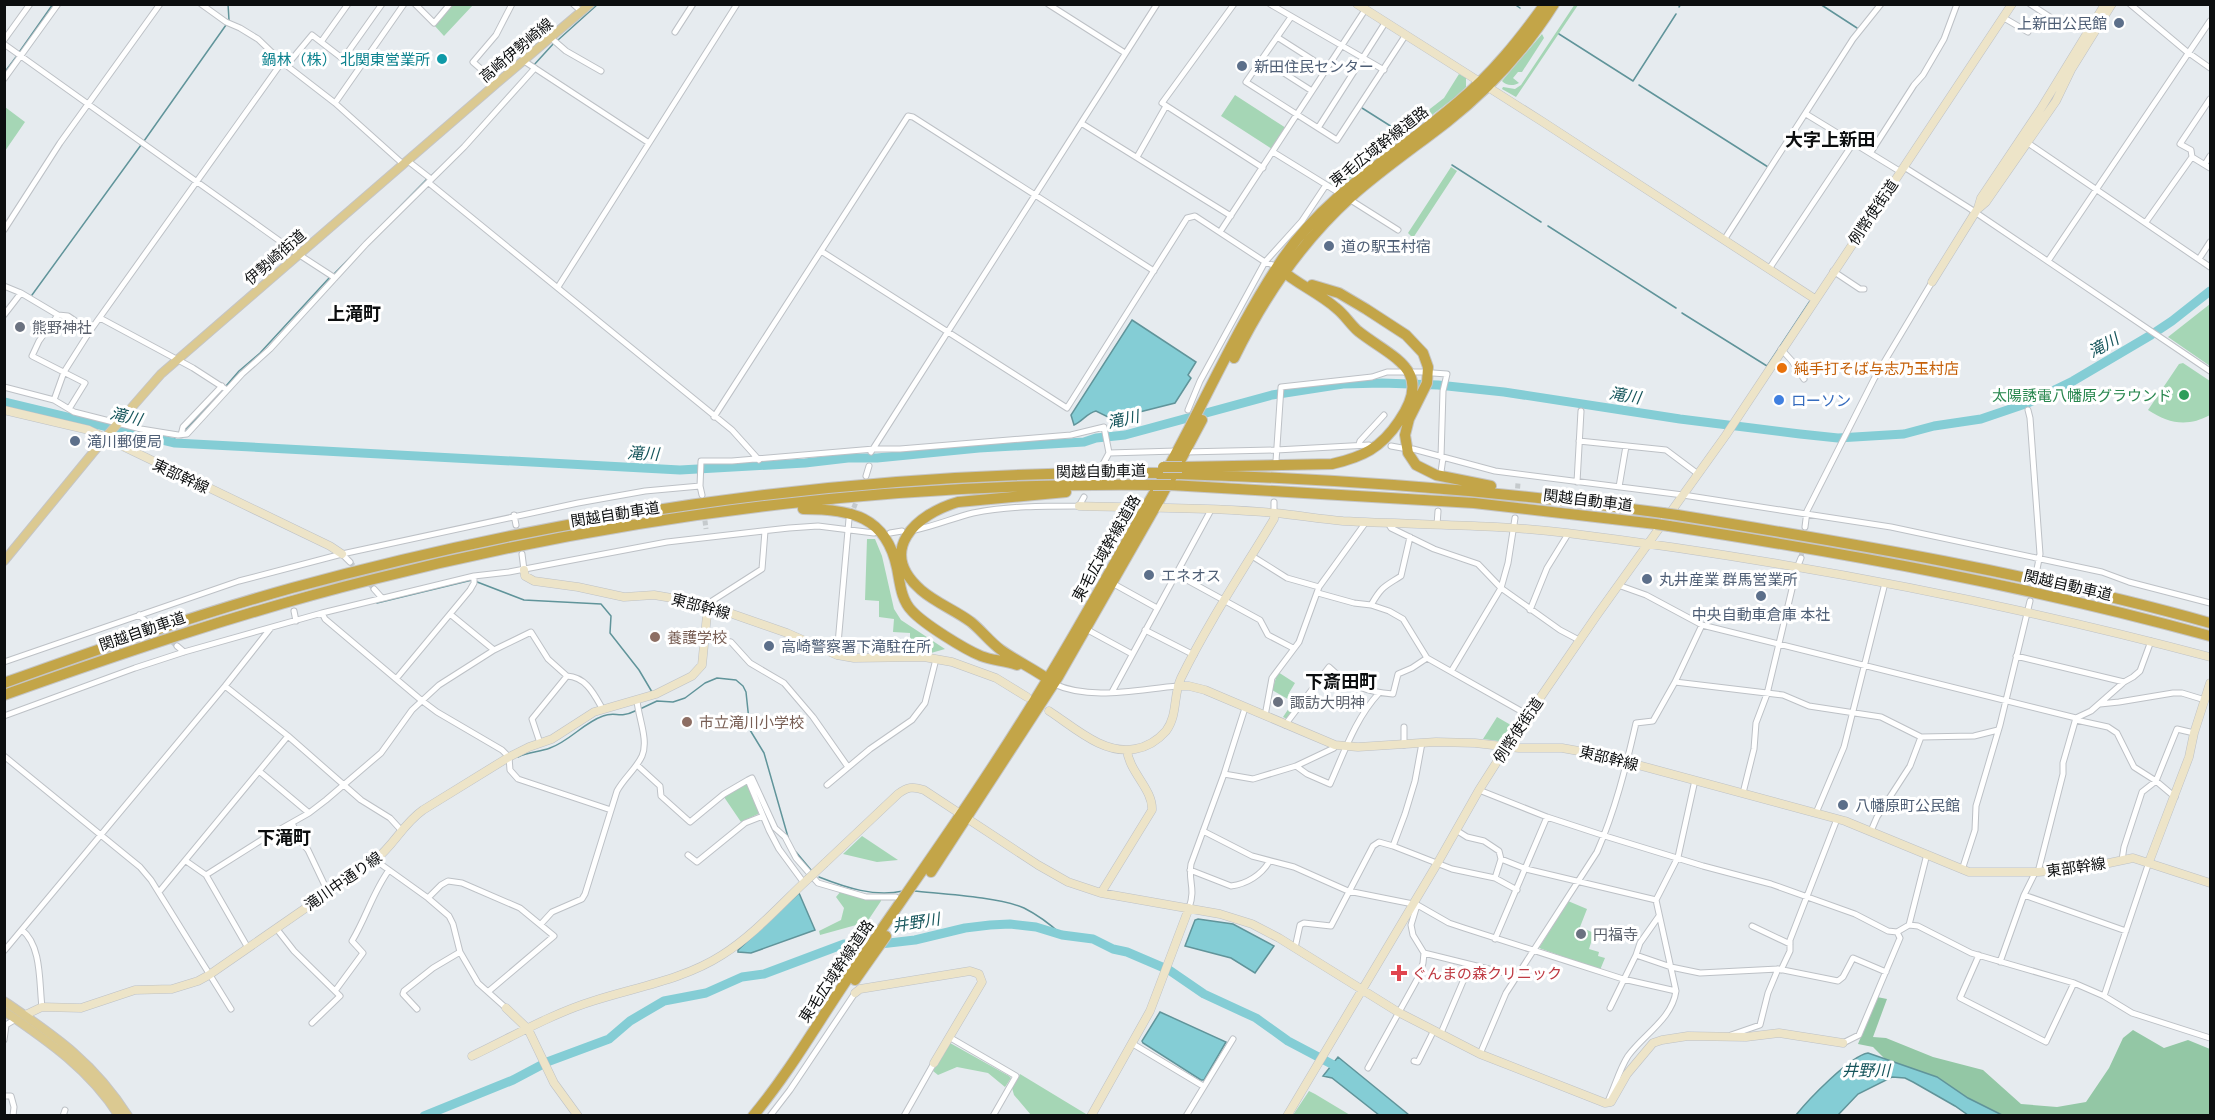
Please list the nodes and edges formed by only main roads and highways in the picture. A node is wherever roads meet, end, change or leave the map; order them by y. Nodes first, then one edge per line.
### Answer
1 (590, 4) edge
2 (1545, 4) edge
3 (1554, 4) edge
4 (1484, 85) junction
5 (459, 117) joint
6 (1282, 269) junction
7 (1417, 394) junction
8 (1180, 470) junction
9 (1129, 485) junction
10 (1538, 497) junction
11 (1150, 508) junction
12 (749, 509) junction
13 (4, 561) edge
14 (2211, 623) edge
15 (2211, 636) edge
16 (105, 660) junction
17 (1049, 682) junction
18 (4, 683) edge
19 (4, 696) edge
20 (4, 703) edge
21 (851, 980) junction
22 (4, 1001) edge
23 (4, 1011) edge
24 (21, 1017) junction
25 (119, 1116) edge
26 (128, 1116) edge
27 (753, 1116) edge
28 (761, 1116) edge

1 - 5 main road, 高崎伊勢崎線
2 - 4 highway, 東毛広域幹線道路
3 - 4 highway, 東毛広域幹線道路
4 - 6 highway, 東毛広域幹線道路
5 - 13 main road, 伊勢崎街道
6 - 7 highway
6 - 7 highway
6 - 11 highway, 東毛広域幹線道路
7 - 8 highway
7 - 10 highway
8 - 10 highway, 関越自動車道
8 - 18 highway, 関越自動車道
9 - 12 highway, 関越自動車道
9 - 15 highway, 関越自動車道, bridge
9 - 17 highway
10 - 14 highway, 関越自動車道, bridge
11 - 17 highway, 東毛広域幹線道路
11 - 17 highway, 東毛広域幹線道路
12 - 16 highway, 関越自動車道
12 - 17 highway
16 - 19 highway, 関越自動車道
16 - 20 highway
17 - 21 highway, 東毛広域幹線道路
21 - 27 highway, 東毛広域幹線道路
21 - 28 highway, 東毛広域幹線道路
22 - 24 main road
23 - 24 main road
24 - 25 main road
24 - 26 main road

